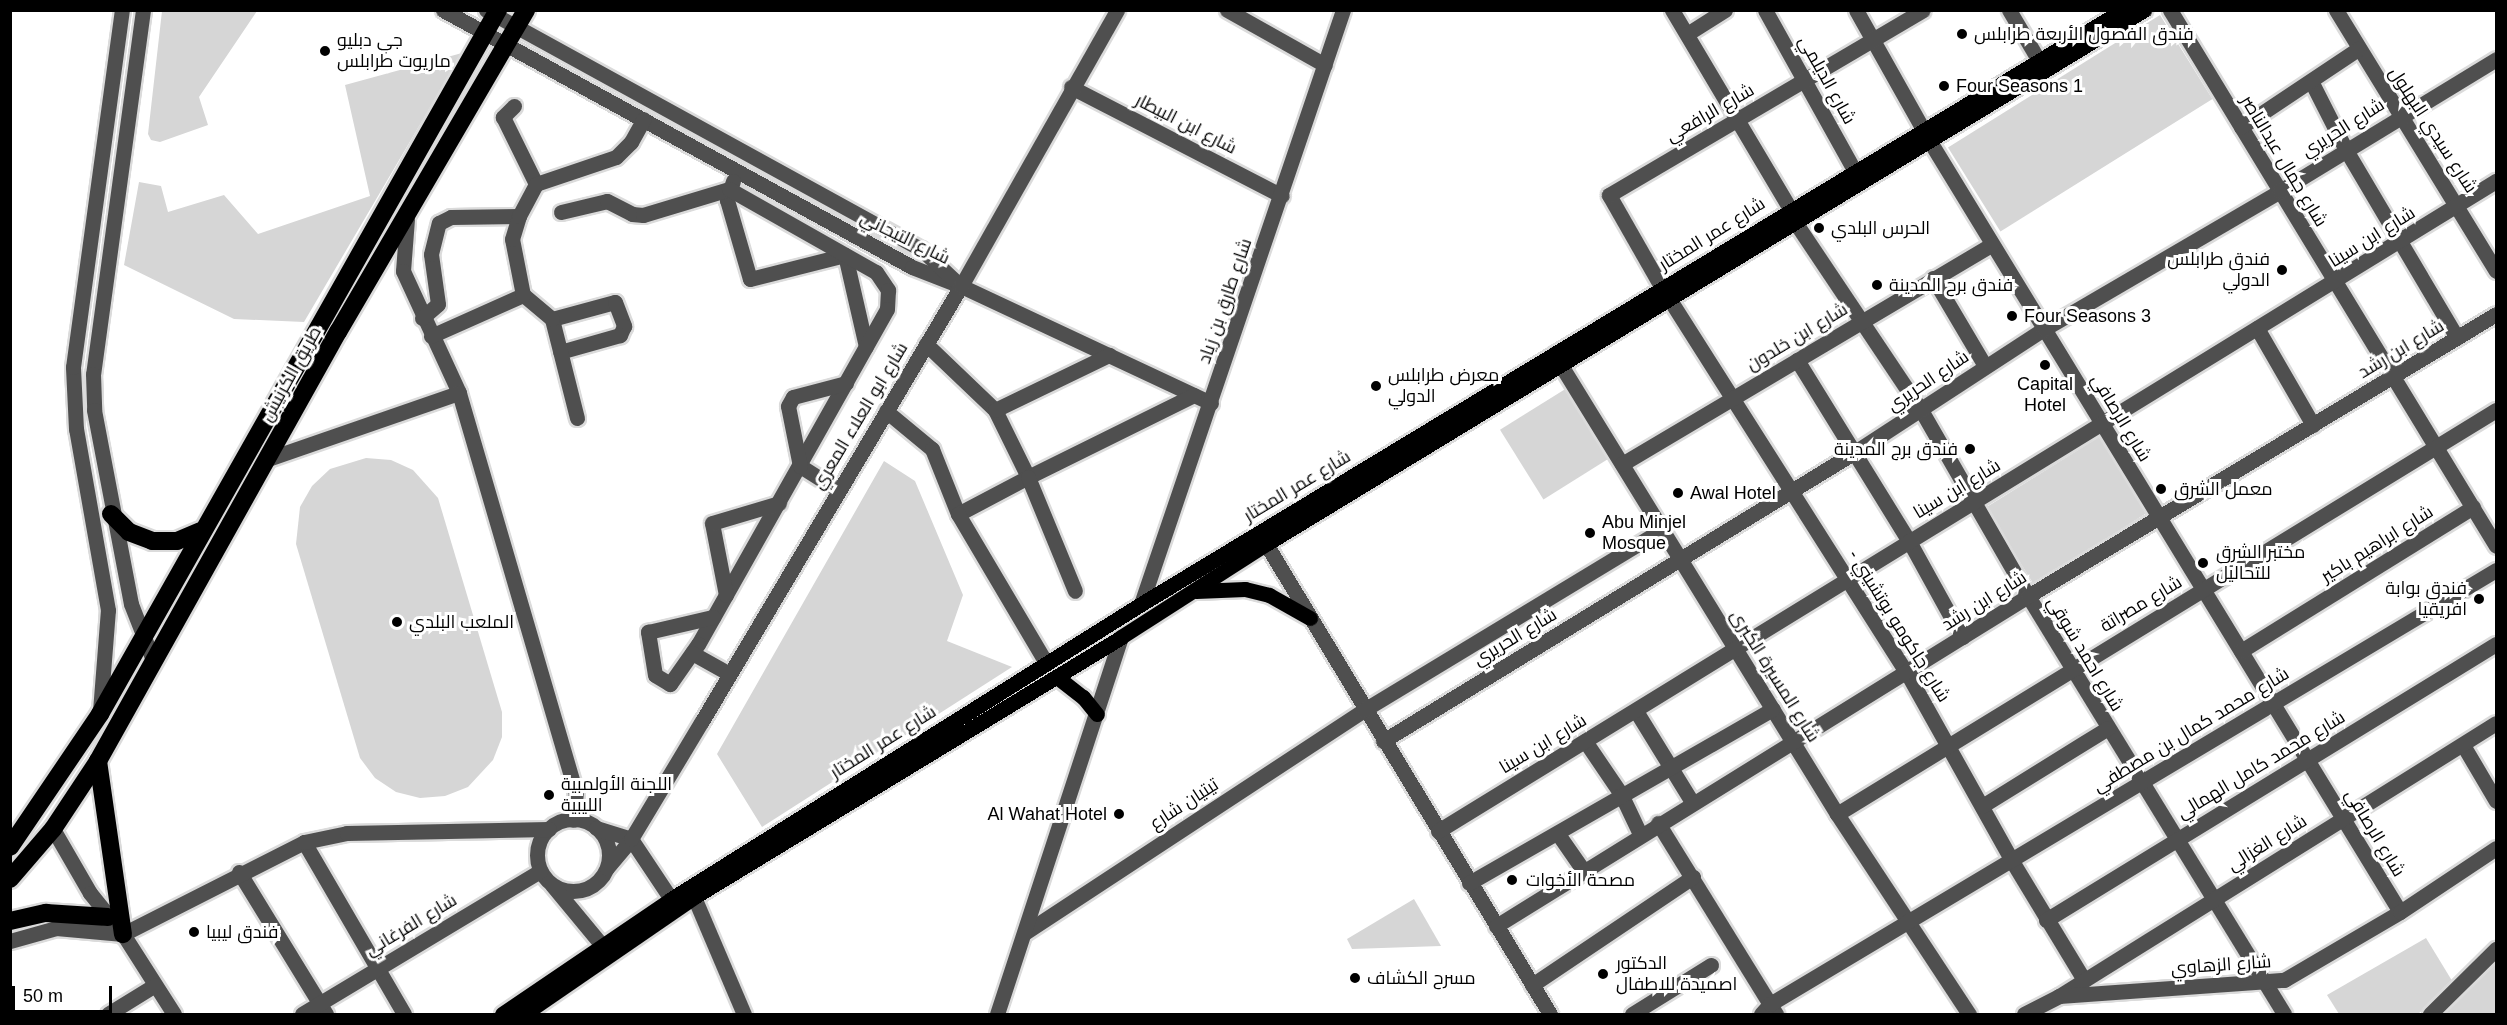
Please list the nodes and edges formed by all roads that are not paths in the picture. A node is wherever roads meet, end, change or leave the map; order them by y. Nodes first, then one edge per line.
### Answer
1 (122, 10) edge
2 (143, 10) edge
3 (443, 10) edge
4 (1117, 10) edge
5 (1227, 10) edge
6 (1343, 10) edge
7 (1672, 10) edge
8 (1725, 10) edge
9 (1765, 10) edge
10 (1856, 10) edge
11 (1923, 10) edge
12 (2009, 10) edge
13 (2123, 10) edge
14 (2144, 10) edge
15 (2169, 10) edge
16 (2336, 10) edge
17 (493, 12) edge
18 (522, 18) edge
19 (487, 33) junction
20 (1687, 34) junction
21 (1875, 40) junction
22 (508, 45) junction
23 (2358, 49) junction
24 (2496, 59) edge
25 (2039, 61) junction
26 (1325, 65) junction
27 (1806, 81) junction
28 (2312, 83) junction
29 (1071, 87) junction
30 (514, 106) dead end
31 (2398, 117) junction
32 (1739, 118) junction
33 (644, 119) junction
34 (2241, 127) junction
35 (1925, 135) junction
36 (733, 147) junction
37 (2346, 150) junction
38 (724, 163) junction
39 (1854, 170) junction
40 (738, 171) junction
41 (2496, 181) edge
42 (536, 184) junction
43 (729, 189) junction
44 (2280, 192) junction
45 (1282, 196) junction
46 (837, 203) junction
47 (2459, 206) junction
48 (561, 212) dead end
49 (519, 216) junction
50 (1793, 216) junction
51 (407, 219) junction
52 (827, 220) junction
53 (2401, 241) junction
54 (1992, 244) junction
55 (845, 255) junction
56 (2496, 271) edge
57 (85, 272) junction
58 (106, 276) junction
59 (1933, 278) junction
60 (2335, 282) junction
61 (961, 286) junction
62 (1666, 294) junction
63 (523, 295) junction
64 (2496, 314) edge
65 (422, 318) junction
66 (552, 319) junction
67 (1859, 323) junction
68 (2257, 328) junction
69 (2044, 329) junction
70 (431, 336) junction
71 (2457, 338) junction
72 (926, 344) junction
73 (866, 347) junction
74 (560, 352) junction
75 (1109, 355) junction
76 (1558, 359) junction
77 (1797, 360) junction
78 (1985, 366) junction
79 (2393, 377) junction
80 (846, 383) junction
81 (459, 393) junction
82 (1194, 395) junction
83 (1732, 399) junction
84 (1210, 403) junction
85 (995, 410) junction
86 (1921, 410) junction
87 (2496, 410) edge
88 (886, 411) junction
89 (577, 417) dead end
90 (2101, 422) junction
91 (2313, 425) junction
92 (2436, 447) junction
93 (1855, 452) junction
94 (268, 459) junction
95 (1622, 464) junction
96 (800, 466) junction
97 (105, 476) junction
98 (1028, 477) junction
99 (85, 483) junction
100 (838, 490) junction
101 (1789, 492) junction
102 (1976, 501) junction
103 (779, 503) junction
104 (2473, 507) junction
105 (111, 514) junction
106 (958, 514) junction
107 (2159, 517) junction
108 (1663, 529) junction
109 (200, 531) junction
110 (1263, 538) junction
111 (1909, 541) junction
112 (2496, 546) edge
113 (1680, 559) junction
114 (2496, 570) edge
115 (1849, 581) junction
116 (2203, 590) junction
117 (1075, 591) dead end
118 (1192, 591) junction
119 (726, 595) junction
120 (2028, 596) junction
121 (1141, 604) junction
122 (714, 617) junction
123 (1310, 618) junction
124 (141, 636) junction
125 (1121, 637) junction
126 (1962, 637) junction
127 (2496, 644) edge
128 (1737, 650) junction
129 (2241, 651) junction
130 (692, 653) junction
131 (153, 660) junction
132 (1046, 663) junction
133 (2071, 668) junction
134 (728, 673) junction
135 (1907, 673) junction
136 (1057, 677) junction
137 (2273, 704) junction
138 (1773, 709) junction
139 (1364, 710) junction
140 (1636, 711) junction
141 (100, 714) junction
142 (1097, 714) junction
143 (2496, 723) edge
144 (2108, 728) junction
145 (1383, 741) junction
146 (1585, 741) junction
147 (1792, 741) junction
148 (1947, 744) junction
149 (2463, 745) junction
150 (2307, 759) junction
151 (98, 761) junction
152 (1671, 764) junction
153 (2141, 783) junction
154 (1621, 794) junction
155 (2496, 801) edge
156 (1692, 802) junction
157 (1982, 806) junction
158 (1837, 814) junction
159 (2343, 819) junction
160 (573, 820) junction
161 (1658, 823) junction
162 (549, 828) junction
163 (596, 828) junction
164 (52, 829) junction
165 (1438, 831) junction
166 (1558, 834) junction
167 (1640, 834) junction
168 (631, 839) junction
169 (2175, 840) junction
170 (304, 842) junction
171 (10, 847) edge
172 (2496, 848) edge
173 (2012, 861) junction
174 (606, 868) junction
175 (1583, 870) junction
176 (239, 873) junction
177 (545, 877) junction
178 (1693, 877) junction
179 (10, 879) edge
180 (1469, 883) junction
181 (694, 897) junction
182 (2212, 901) junction
183 (674, 904) junction
184 (2400, 912) junction
185 (108, 917) junction
186 (2046, 920) junction
187 (10, 921) edge
188 (1907, 924) junction
189 (1496, 926) junction
190 (1026, 932) junction
191 (123, 934) junction
192 (10, 941) edge
193 (606, 949) junction
194 (2496, 949) edge
195 (1711, 965) dead end
196 (376, 968) junction
197 (2084, 980) junction
198 (2265, 980) junction
199 (155, 985) junction
200 (1532, 985) junction
201 (2059, 996) junction
202 (323, 1009) edge
203 (1769, 1011) edge
204 (108, 1014) edge
205 (174, 1014) edge
206 (302, 1014) edge
207 (404, 1014) edge
208 (502, 1014) edge
209 (524, 1014) edge
210 (744, 1014) edge
211 (997, 1014) edge
212 (1550, 1014) edge
213 (1632, 1014) edge
214 (1969, 1014) edge
215 (2024, 1014) edge
216 (2284, 1014) edge
217 (2430, 1014) edge

1 - 57 street
2 - 58 street
3 - 19 street
4 - 29 street, شارع ابو العلاء المعري
5 - 26 street
6 - 26 street, شارع طارق بن زياد
7 - 20 street, شارع احمد شوقي
8 - 20 street
9 - 27 street, شارع الديلمي
10 - 21 street, شارع الرصافي
11 - 21 street, شارع الرافعي
12 - 25 street
13 - 25 main road, شارع عمر المختار
14 - 35 main road, شارع عمر المختار
15 - 34 street, شارع جمال عبدالناصر
16 - 23 street, شارع سيدي البهلول
17 - 18 street, شارع التيجاني
17 - 19 highway, طريق الكرنيش
18 - 22 highway, طريق الكرنيش
18 - 36 street, شارع التيجاني
19 - 22 street, شارع التيجاني
19 - 109 highway, طريق الكرنيش
20 - 32 street, شارع احمد شوقي
21 - 27 street, شارع الرافعي
21 - 35 street, شارع الرصافي
22 - 33 street, شارع التيجاني
22 - 51 highway, طريق الكرنيش
23 - 28 street
23 - 31 street, شارع سيدي البهلول
24 - 31 street, شارع الحريري
25 - 35 main road, شارع عمر المختار
26 - 45 street, شارع طارق بن زياد
27 - 32 street, شارع الرافعي
27 - 39 street, شارع الديلمي
28 - 34 street
28 - 37 street
29 - 45 street, شارع ابن البيطار
29 - 61 street, شارع ابو العلاء المعري
30 - 42 street
31 - 37 street, شارع الحريري
31 - 47 street, شارع سيدي البهلول
32 - 50 street, شارع احمد شوقي
32 - 62 street, شارع الرافعي
33 - 38 street, شارع التيجاني
33 - 42 street
34 - 44 street, شارع جمال عبدالناصر
35 - 39 main road, شارع عمر المختار
35 - 50 main road, شارع عمر المختار
35 - 54 street, شارع الرصافي
36 - 38 street
36 - 46 street, شارع التيجاني
37 - 44 street, شارع الحريري
37 - 53 street
38 - 40 street, شارع التيجاني
39 - 50 main road, شارع عمر المختار
40 - 43 street
40 - 52 street, شارع التيجاني
41 - 47 street, شارع ابن سينا
42 - 49 street
43 - 48 street
43 - 55 street
43 - 55 street
44 - 60 street, شارع جمال عبدالناصر
44 - 69 street, شارع الحريري
45 - 84 street, شارع طارق بن زياد
46 - 52 street
46 - 61 street, شارع التيجاني
47 - 53 street, شارع ابن سينا
47 - 56 street, شارع سيدي البهلول
49 - 63 street
49 - 65 street
50 - 62 main road, شارع عمر المختار
50 - 67 street, شارع احمد شوقي
51 - 65 street
51 - 94 highway, طريق الكرنيش
52 - 61 street, شارع التيجاني
53 - 60 street, شارع ابن سينا
53 - 71 street
54 - 59 street, شارع ابن خلدون
54 - 69 street, شارع الرصافي
55 - 73 street
55 - 73 street
57 - 58 street
57 - 99 street
58 - 97 street
59 - 67 street, شارع ابن خلدون
59 - 78 street
60 - 68 street, شارع ابن سينا
60 - 79 street, شارع جمال عبدالناصر
61 - 72 street, شارع ابو العلاء المعري
61 - 75 street
62 - 76 main road, شارع عمر المختار
62 - 83 street, - شارع جاكومو بوتشيني
63 - 66 street
63 - 70 street
64 - 71 street, شارع ابن رشد
65 - 70 street
66 - 74 street
66 - 74 street
67 - 77 street, شارع ابن خلدون
67 - 86 street, شارع احمد شوقي
68 - 90 street, شارع ابن سينا
68 - 91 street
69 - 78 street, شارع الحريري
69 - 90 street, شارع الرصافي
70 - 81 street
71 - 79 street, شارع ابن رشد
72 - 85 street
72 - 88 street, شارع ابو العلاء المعري
73 - 80 street
74 - 89 street
75 - 82 street
75 - 85 street
76 - 95 street, شارع المسيرة الكبرى
76 - 110 main road, شارع عمر المختار
77 - 83 street, شارع ابن خلدون
77 - 93 street
78 - 86 street, شارع الحريري
79 - 91 street, شارع ابن رشد
79 - 92 street, شارع جمال عبدالناصر
80 - 96 street
80 - 96 street
81 - 94 street
81 - 160 street
82 - 84 street
82 - 98 street
83 - 95 street, شارع ابن خلدون
83 - 101 street, - شارع جاكومو بوتشيني
84 - 121 street, شارع طارق بن زياد
85 - 98 street
86 - 93 street, شارع الحريري
86 - 102 street, شارع احمد شوقي
87 - 92 street, شارع مصراتة
88 - 100 street, شارع ابو العلاء المعري
88 - 106 street
90 - 102 street, شارع ابن سينا
90 - 107 street, شارع الرصافي
91 - 107 street, شارع ابن رشد
92 - 104 street, شارع جمال عبدالناصر
92 - 116 street, شارع مصراتة
93 - 101 street, شارع الحريري
93 - 111 street
94 - 131 highway, طريق الكرنيش
95 - 108 street, شارع المسيرة الكبرى
96 - 100 street
96 - 103 street
97 - 99 street
97 - 105 street
98 - 106 street
98 - 117 street
99 - 141 street
100 - 134 street, شارع ابو العلاء المعري
101 - 113 street, شارع الحريري
101 - 115 street, - شارع جاكومو بوتشيني
102 - 111 street, شارع ابن سينا
102 - 120 street, شارع احمد شوقي
103 - 119 street
103 - 119 street
104 - 112 street, شارع جمال عبدالناصر
104 - 129 street, شارع ابراهيم باكير
105 - 109 highway
105 - 124 street
106 - 132 street
107 - 116 street, شارع الرصافي
107 - 120 street, شارع ابن رشد
108 - 113 street, شارع المسيرة الكبرى
108 - 139 street, تيتيان شارع
109 - 124 highway, طريق الكرنيش
110 - 118 main road, شارع عمر المختار
110 - 121 main road, شارع عمر المختار
110 - 123 street
111 - 115 street, شارع ابن سينا
111 - 126 street
113 - 128 street, شارع المسيرة الكبرى
113 - 145 street, شارع الحريري
114 - 137 street, شارع محمد كمال بن مصطفي
115 - 128 street, شارع ابن سينا
115 - 135 street, - شارع جاكومو بوتشيني
116 - 129 street, شارع الرصافي
116 - 133 street, شارع مصراتة
118 - 123 main road
118 - 125 main road, شارع عمر المختار
119 - 122 street
120 - 126 street, شارع ابن رشد
120 - 133 street, شارع احمد شوقي
121 - 132 main road, شارع عمر المختار
122 - 130 street
122 - 130 street
123 - 139 street
124 - 131 street
124 - 141 highway, طريق الكرنيش
125 - 136 main road, شارع عمر المختار
125 - 142 street
126 - 135 street, شارع ابن رشد
127 - 150 street, شارع محمد كامل الهمالي
128 - 138 street, شارع المسيرة الكبرى
128 - 140 street, شارع ابن سينا
129 - 137 street, شارع الرصافي
130 - 134 street
131 - 151 highway, طريق الكرنيش
132 - 183 main road, شارع عمر المختار
133 - 144 street, شارع احمد شوقي
133 - 148 street, شارع مصراتة
134 - 168 street, شارع ابو العلاء المعري
135 - 147 street, شارع ابن رشد
135 - 148 street, - شارع جاكومو بوتشيني
136 - 142 main road
136 - 181 main road, شارع عمر المختار
137 - 150 street, شارع الرصافي
137 - 153 street, شارع محمد كمال بن مصطفي
138 - 147 street, شارع المسيرة الكبرى
138 - 152 street
139 - 145 street
139 - 190 street, تيتيان شارع
140 - 146 street, شارع ابن سينا
140 - 152 street
141 - 171 highway, طريق الكرنيش
142 - 190 street
143 - 149 street, شارع الغزالي
144 - 153 street, شارع احمد شوقي
144 - 157 street
145 - 165 street
146 - 154 street
146 - 165 street, شارع ابن سينا
147 - 156 street, شارع ابن رشد
147 - 158 street, شارع المسيرة الكبرى
148 - 157 street, - شارع جاكومو بوتشيني
148 - 158 street, شارع مصراتة
149 - 155 street
149 - 159 street, شارع الغزالي
150 - 159 street, شارع الرصافي
150 - 169 street, شارع محمد كامل الهمالي
151 - 164 highway, طريق الكرنيش
151 - 191 highway
152 - 154 street
152 - 156 street
153 - 169 street, شارع احمد شوقي
153 - 173 street, شارع محمد كمال بن مصطفي
154 - 166 street
154 - 167 street
156 - 161 street, شارع ابن رشد
157 - 173 street, - شارع جاكومو بوتشيني
158 - 188 street, شارع المسيرة الكبرى
159 - 182 street, شارع الغزالي
159 - 184 street, شارع الرصافي
160 - 162 street
160 - 163 street
161 - 167 street, شارع ابن رشد
161 - 178 street
162 - 170 street
162 - 177 street
163 - 168 street
163 - 174 street
164 - 179 highway, طريق الكرنيش
164 - 185 street
165 - 180 street
166 - 175 street
166 - 180 street
167 - 175 street, شارع ابن رشد
168 - 174 street, شارع ابو العلاء المعري
168 - 183 street
169 - 182 street, شارع احمد شوقي
169 - 186 street, شارع محمد كامل الهمالي
170 - 176 street
170 - 196 street
172 - 184 street, شارع الزهاوي
173 - 186 street, - شارع جاكومو بوتشيني
173 - 188 street, شارع محمد كمال بن مصطفي
174 - 177 street
175 - 189 street, شارع ابن رشد
176 - 191 street
176 - 202 street
177 - 193 street
177 - 196 street, شارع الفرغاني
178 - 200 street
178 - 203 street
180 - 189 street
181 - 183 main road, شارع عمر المختار
181 - 210 street
182 - 197 street, شارع الغزالي
182 - 198 street, شارع احمد شوقي
183 - 193 main road, شارع عمر المختار
184 - 198 street, شارع الزهاوي
185 - 187 highway
185 - 191 street
186 - 197 street, - شارع جاكومو بوتشيني
188 - 203 street, شارع محمد كمال بن مصطفي
188 - 214 street, شارع المسيرة الكبرى
189 - 200 street
190 - 211 street
191 - 192 street
191 - 199 street
193 - 208 main road, شارع عمر المختار
193 - 209 main road, شارع عمر المختار
194 - 217 street
195 - 213 street
196 - 202 street, شارع الفرغاني
196 - 207 street
197 - 201 street, شارع الغزالي
198 - 201 street, شارع الزهاوي
198 - 216 street, شارع احمد شوقي
199 - 204 street
199 - 205 street
200 - 212 street
201 - 215 street, شارع الزهاوي
202 - 206 street, شارع الفرغاني

